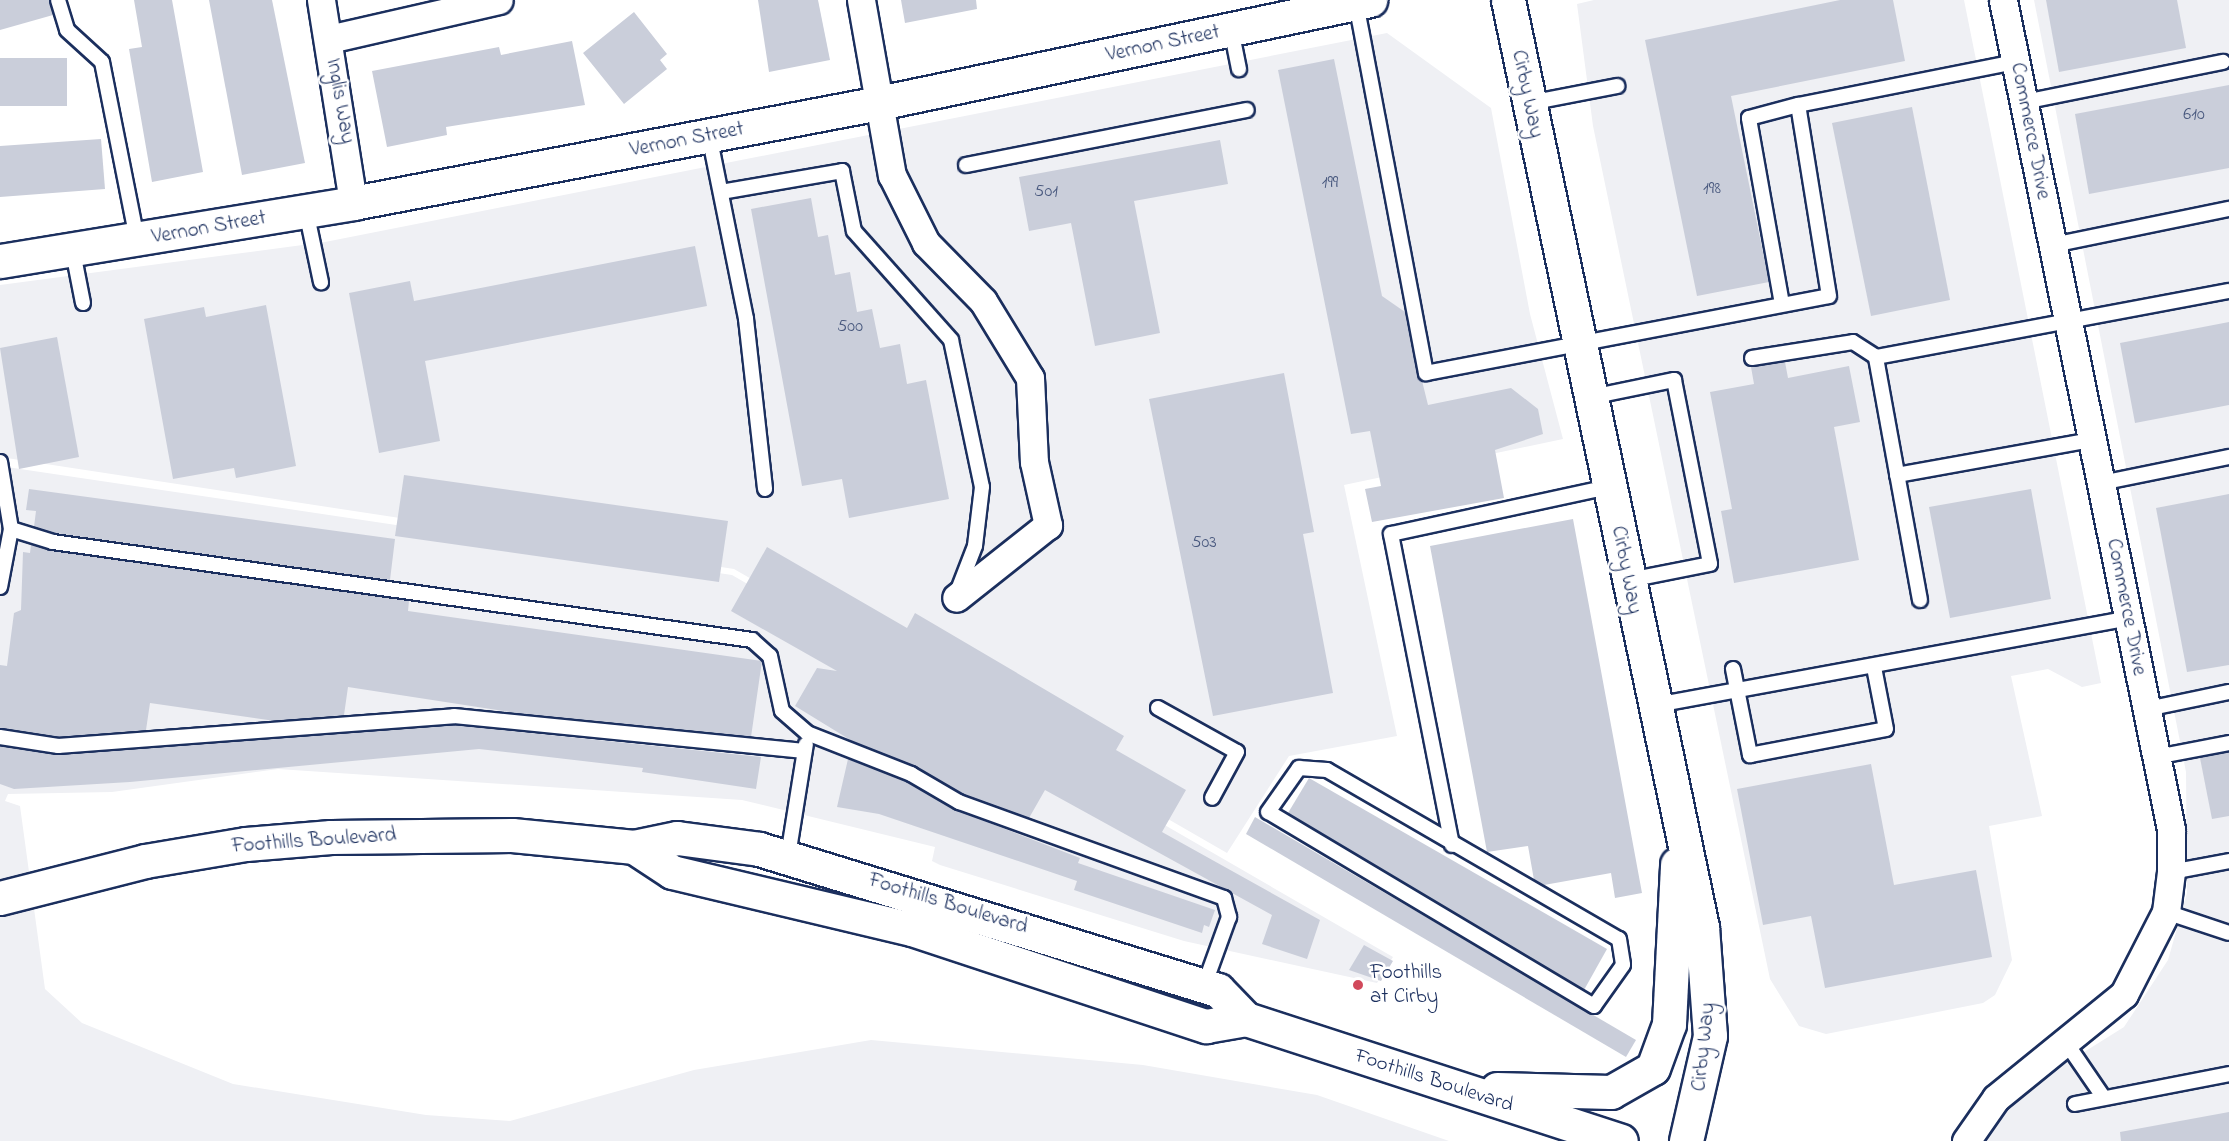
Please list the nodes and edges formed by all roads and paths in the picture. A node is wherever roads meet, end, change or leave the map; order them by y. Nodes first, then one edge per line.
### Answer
1 (58, 0) edge
2 (321, 0) edge
3 (500, 0) edge
4 (861, 0) edge
5 (1508, 0) edge
6 (2003, 0) edge
7 (1363, 2) edge
8 (1231, 29) junction
9 (329, 39) junction
10 (2016, 62) junction
11 (2223, 62) dead end
12 (1239, 69) dead end
13 (1617, 86) dead end
14 (2024, 102) junction
15 (879, 103) junction
16 (1529, 103) junction
17 (1798, 105) junction
18 (1247, 110) dead end
19 (709, 135) junction
20 (966, 165) dead end
21 (721, 192) junction
22 (353, 203) junction
23 (2229, 209) edge
24 (306, 211) junction
25 (138, 241) junction
26 (2053, 245) junction
27 (73, 252) junction
28 (0, 261) edge
29 (321, 282) dead end
30 (2229, 291) edge
31 (83, 303) dead end
32 (1782, 304) junction
33 (2069, 325) junction
34 (1580, 343) junction
35 (1876, 357) junction
36 (1752, 358) dead end
37 (1591, 397) junction
38 (2092, 440) junction
39 (2229, 457) edge
40 (0, 462) edge
41 (1897, 475) junction
42 (2101, 483) junction
43 (1609, 487) junction
44 (765, 489) dead end
45 (11, 529) junction
46 (1628, 580) junction
47 (0, 587) edge
48 (956, 598) joint
49 (1920, 600) dead end
50 (2128, 618) junction
51 (1874, 668) junction
52 (1733, 669) dead end
53 (1737, 690) junction
54 (2229, 692) edge
55 (1653, 706) junction
56 (1158, 708) dead end
57 (2146, 709) junction
58 (807, 733) junction
59 (0, 737) edge
60 (2229, 743) edge
61 (804, 751) junction
62 (2156, 757) junction
63 (1212, 798) dead end
64 (1680, 822) junction
65 (1452, 845) junction
66 (634, 847) junction
67 (788, 856) junction
68 (2229, 861) edge
69 (2171, 872) junction
70 (0, 898) edge
71 (2166, 912) junction
72 (2229, 935) edge
73 (1204, 986) junction
74 (1246, 1019) junction
75 (2067, 1044) junction
76 (2229, 1074) edge
77 (1450, 1087) junction
78 (2104, 1098) junction
79 (2075, 1104) dead end
80 (1621, 1141) edge
81 (1686, 1141) edge
82 (1966, 1141) edge

1 - 25 lane
2 - 9 street, Inglis Way
3 - 9 street
4 - 15 street
5 - 16 main road, Cirby Way
6 - 10 street, Commerce Drive
7 - 8 main road, Vernon Street
7 - 34 lane
8 - 12 lane
8 - 15 main road, Vernon Street
9 - 22 street, Inglis Way
10 - 14 street, Commerce Drive
10 - 17 lane
11 - 14 lane
13 - 16 lane
14 - 26 street, Commerce Drive
15 - 19 main road, Vernon Street
15 - 48 street
16 - 34 main road, Cirby Way
17 - 32 lane
17 - 32 lane
18 - 20 lane
19 - 21 lane
19 - 22 main road, Vernon Street
21 - 44 lane
21 - 48 lane
22 - 24 main road, Vernon Street
23 - 26 lane
24 - 25 main road, Vernon Street
24 - 29 lane
25 - 27 main road, Vernon Street
26 - 33 street, Commerce Drive
27 - 28 main road, Vernon Street
27 - 31 lane
30 - 33 lane
32 - 34 lane
33 - 35 lane
33 - 38 street, Commerce Drive
34 - 37 main road, Cirby Way
35 - 36 lane
35 - 41 lane
37 - 43 main road, Cirby Way
37 - 46 lane
38 - 41 lane
38 - 42 street, Commerce Drive
39 - 42 lane
40 - 45 lane
41 - 49 lane
42 - 50 street, Commerce Drive
43 - 46 main road, Cirby Way
43 - 65 lane
45 - 47 lane
45 - 58 lane
46 - 55 main road, Cirby Way
50 - 51 lane
50 - 57 street, Commerce Drive
51 - 53 lane
51 - 53 lane
52 - 53 lane
53 - 55 lane
54 - 57 lane
55 - 64 main road, Cirby Way
56 - 63 lane
57 - 62 street, Commerce Drive
58 - 61 lane
58 - 73 lane
59 - 61 lane
60 - 62 lane
61 - 67 lane
62 - 69 street, Commerce Drive
64 - 77 main road
64 - 81 main road, Cirby Way
65 - 65 lane
66 - 67 main road, Foothills Boulevard
66 - 70 main road, Foothills Boulevard
66 - 74 main road, Foothills Boulevard
67 - 73 main road, Foothills Boulevard
68 - 69 lane
69 - 71 street, Commerce Drive
71 - 72 lane
71 - 75 street, Commerce Drive
73 - 74 main road, Foothills Boulevard
74 - 77 main road, Foothills Boulevard
75 - 78 lane
75 - 82 street, Commerce Drive
76 - 78 lane
77 - 80 main road, Foothills Boulevard
78 - 79 lane

